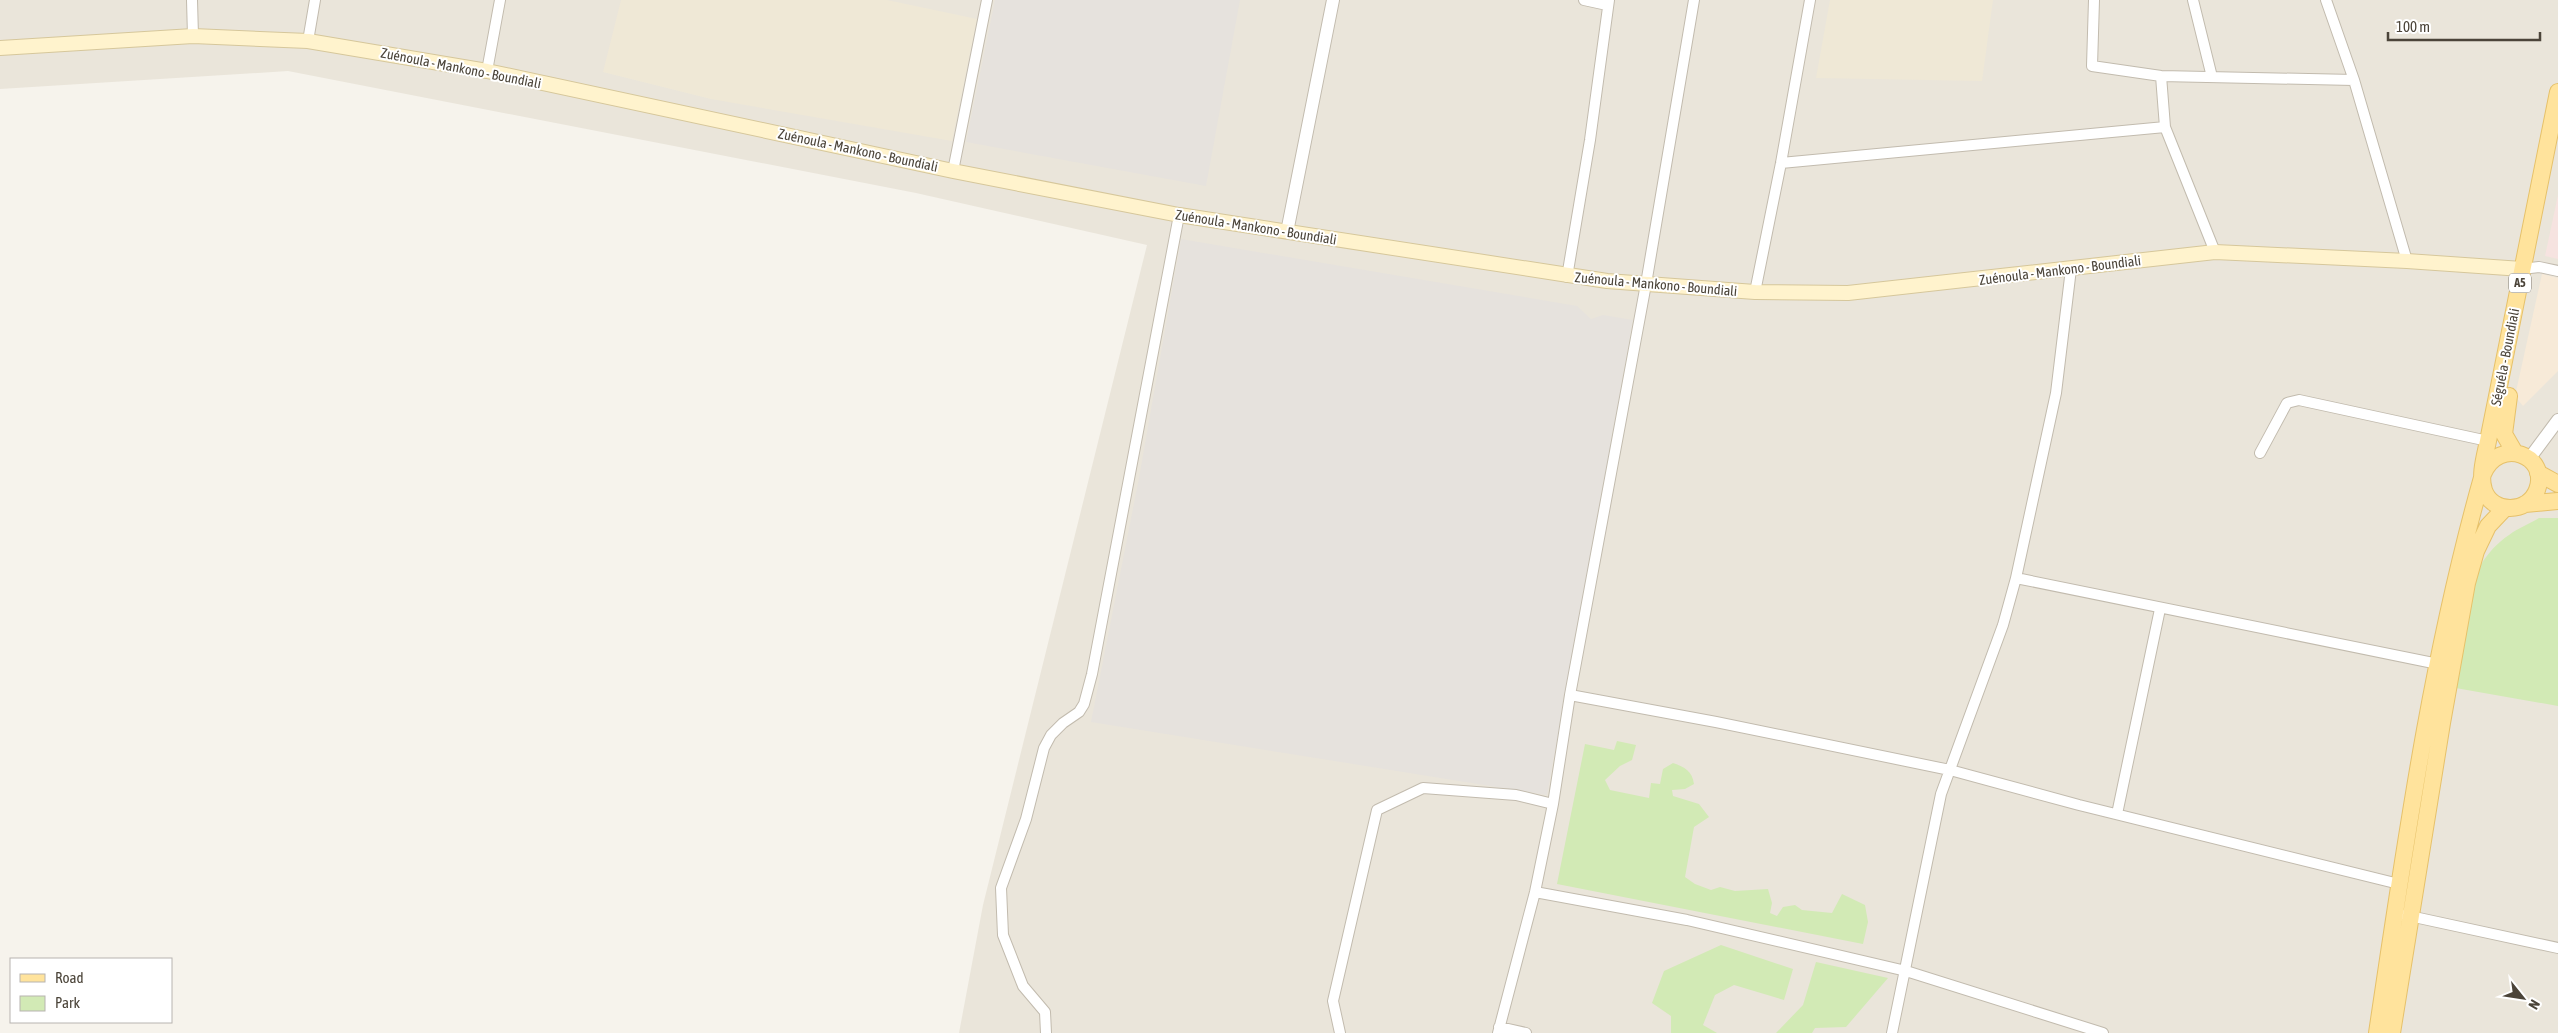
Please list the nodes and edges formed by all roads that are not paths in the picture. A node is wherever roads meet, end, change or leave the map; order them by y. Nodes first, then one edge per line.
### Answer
1 (192, 0) edge
2 (315, 0) edge
3 (500, 0) edge
4 (987, 0) edge
5 (1333, 0) edge
6 (1584, 0) edge
7 (1694, 0) edge
8 (1810, 0) edge
9 (2094, 0) edge
10 (2193, 0) edge
11 (2326, 0) edge
12 (1608, 3) edge
13 (193, 36) junction
14 (308, 40) junction
15 (0, 48) edge
16 (487, 72) junction
17 (2160, 76) junction
18 (2212, 77) junction
19 (2354, 80) junction
20 (2558, 92) edge
21 (2165, 127) junction
22 (2558, 146) edge
23 (1781, 163) junction
24 (953, 171) junction
25 (1179, 215) junction
26 (1287, 232) junction
27 (2215, 252) junction
28 (2407, 261) junction
29 (2071, 269) junction
30 (2528, 269) junction
31 (2558, 272) edge
32 (1567, 277) junction
33 (1646, 284) junction
34 (1755, 292) junction
35 (2558, 420) edge
36 (2488, 441) junction
37 (2260, 453) dead end
38 (2527, 462) junction
39 (2483, 474) junction
40 (2558, 484) edge
41 (2558, 501) edge
42 (2525, 504) junction
43 (2505, 508) junction
44 (2016, 578) junction
45 (2160, 609) junction
46 (2445, 666) junction
47 (1570, 694) junction
48 (1950, 770) junction
49 (1553, 804) junction
50 (2117, 814) junction
51 (2399, 884) junction
52 (1535, 892) junction
53 (2402, 915) junction
54 (2558, 948) edge
55 (1906, 971) junction
56 (1499, 1030) edge
57 (1046, 1033) edge
58 (1340, 1033) edge
59 (1526, 1033) edge
60 (1892, 1033) edge
61 (2103, 1033) edge
62 (2377, 1033) edge
63 (2392, 1033) edge

1 - 13 street
2 - 14 street
3 - 16 street
4 - 24 street
5 - 26 street
6 - 12 street
7 - 33 street
8 - 23 street
9 - 17 street
10 - 18 street
11 - 19 street
12 - 32 street
13 - 14 main road, Zuénoula - Mankono - Boundiali
13 - 15 main road, Zuénoula - Mankono - Boundiali
14 - 16 main road, Zuénoula - Mankono - Boundiali
16 - 24 main road, Zuénoula - Mankono - Boundiali
17 - 18 street
17 - 21 street
18 - 19 street
19 - 28 street
20 - 30 main road, Séguéla - Boundiali / A5
21 - 23 street
21 - 27 street
22 - 30 main road, Séguéla - Boundiali / A5
23 - 34 street
24 - 25 main road, Zuénoula - Mankono - Boundiali
25 - 26 main road, Zuénoula - Mankono - Boundiali
25 - 57 street
26 - 32 main road, Zuénoula - Mankono - Boundiali
27 - 28 main road, Zuénoula - Mankono - Boundiali
27 - 29 main road, Zuénoula - Mankono - Boundiali
28 - 30 main road, Zuénoula - Mankono - Boundiali
29 - 34 main road, Zuénoula - Mankono - Boundiali
29 - 44 street
30 - 31 street
30 - 36 main road, Séguéla - Boundiali / A5
30 - 38 main road, Séguéla - Boundiali / A5
32 - 33 main road, Zuénoula - Mankono - Boundiali
33 - 34 main road, Zuénoula - Mankono - Boundiali
33 - 47 street
35 - 38 street
36 - 37 street
36 - 39 main road, Séguéla - Boundiali / A5
38 - 39 main road
38 - 40 main road
38 - 42 main road
39 - 43 main road, Séguéla - Boundiali
39 - 46 main road
41 - 42 main road
42 - 43 main road
43 - 46 main road
44 - 45 street
44 - 48 street
45 - 46 street
45 - 50 street
46 - 51 main road
46 - 53 main road
47 - 48 street
47 - 49 street
48 - 50 street
48 - 55 street
49 - 52 street
49 - 58 street
50 - 51 street
51 - 53 main road
52 - 55 street
52 - 56 street
53 - 54 street
53 - 62 main road
53 - 63 main road
55 - 60 street
55 - 61 street
56 - 59 street

